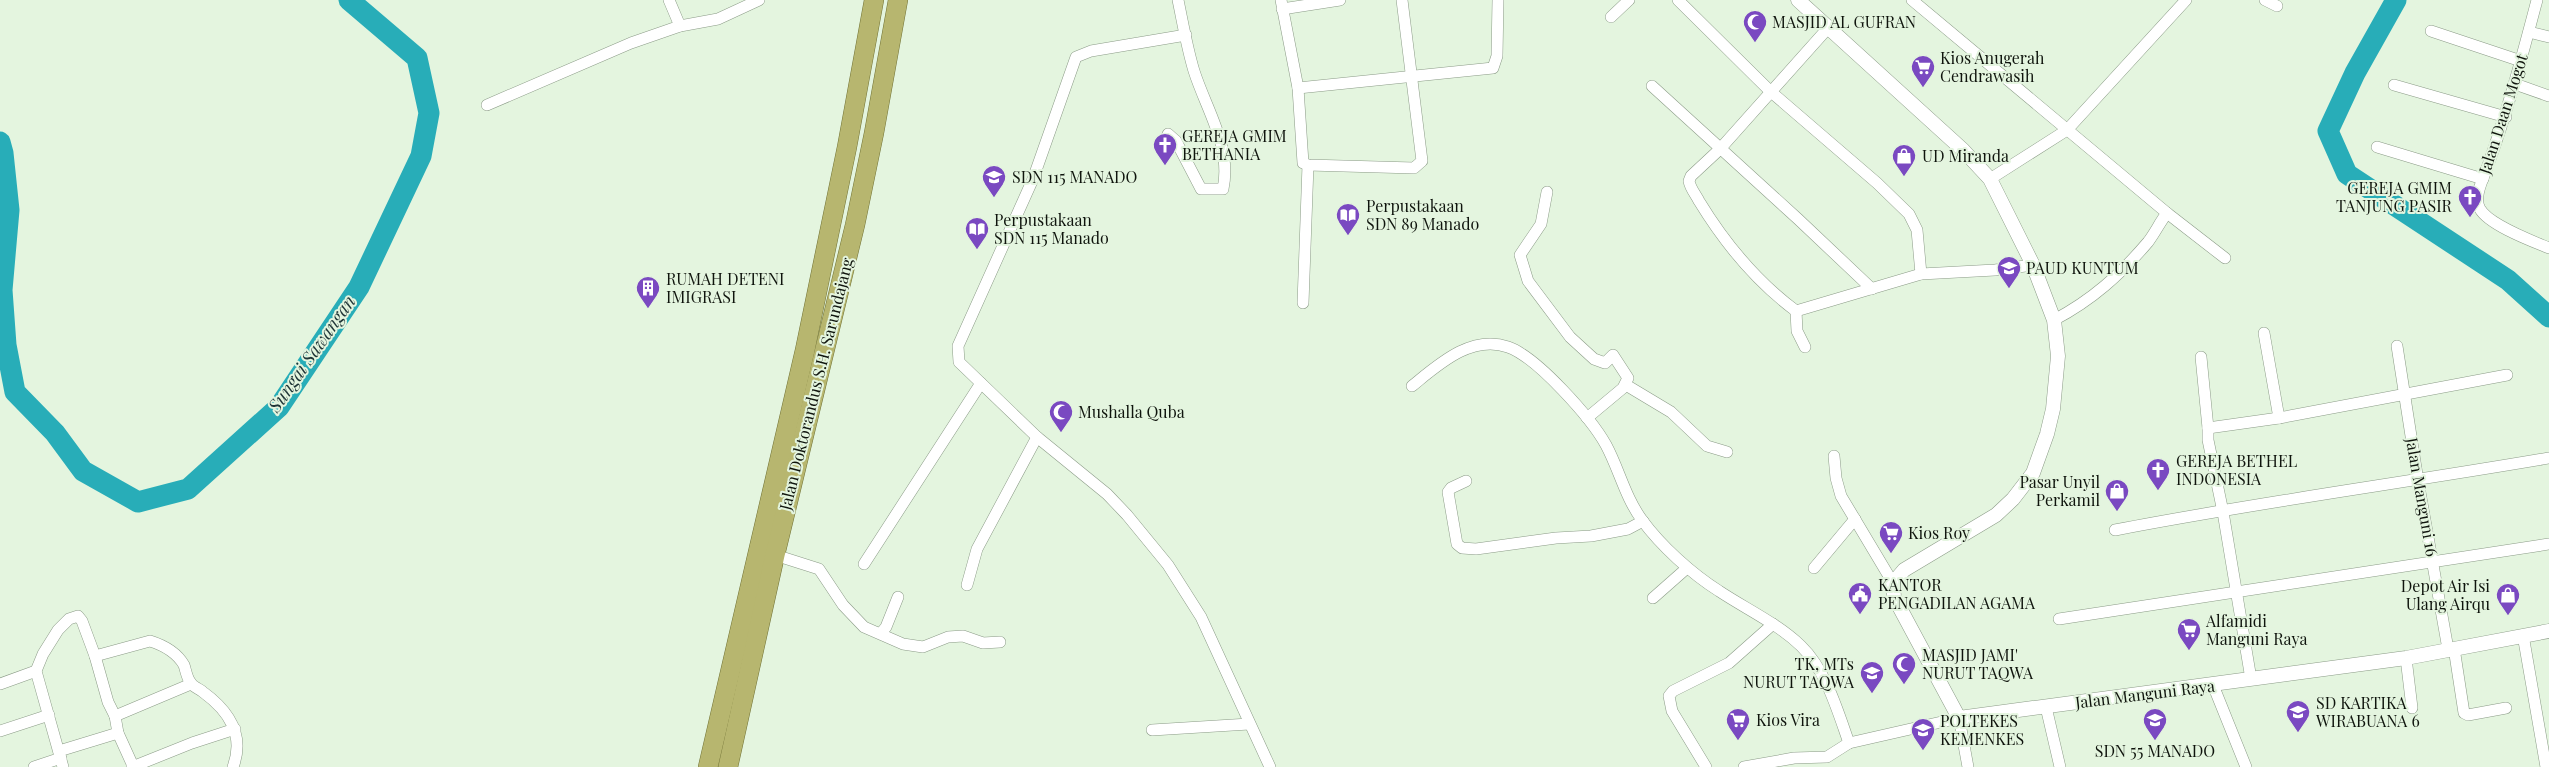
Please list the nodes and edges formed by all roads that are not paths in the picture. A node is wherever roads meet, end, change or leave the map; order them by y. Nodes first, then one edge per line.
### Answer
1 (668, 0) edge
2 (759, 0) edge
3 (874, 0) edge
4 (898, 0) edge
5 (1178, 0) edge
6 (1340, 0) edge
7 (1402, 0) edge
8 (1498, 0) edge
9 (1629, 0) edge
10 (1678, 0) edge
11 (1798, 0) edge
12 (1912, 0) edge
13 (2186, 0) edge
14 (2265, 0) edge
15 (2538, 0) edge
16 (1281, 5) edge
17 (2277, 6) dead end
18 (1611, 17) dead end
19 (680, 26) junction
20 (1828, 28) junction
21 (2432, 31) dead end
22 (2529, 32) junction
23 (1186, 35) junction
24 (2549, 37) edge
25 (2521, 61) junction
26 (1410, 76) junction
27 (2515, 84) junction
28 (2394, 85) dead end
29 (1652, 86) dead end
30 (1298, 88) junction
31 (1770, 91) junction
32 (2549, 96) edge
33 (487, 105) dead end
34 (2506, 117) junction
35 (2066, 130) junction
36 (1168, 134) dead end
37 (2377, 147) dead end
38 (1720, 149) junction
39 (1308, 165) junction
40 (1990, 179) junction
41 (2483, 179) junction
42 (1546, 192) dead end
43 (2167, 213) junction
44 (2549, 248) edge
45 (2225, 258) dead end
46 (2033, 265) junction
47 (1921, 274) junction
48 (1872, 290) junction
49 (1303, 303) dead end
50 (1796, 311) junction
51 (2054, 320) junction
52 (2264, 332) dead end
53 (2397, 346) dead end
54 (1805, 348) dead end
55 (2201, 357) dead end
56 (2507, 374) dead end
57 (981, 383) junction
58 (1626, 385) junction
59 (1412, 386) dead end
60 (2405, 394) junction
61 (1587, 418) junction
62 (2279, 418) junction
63 (2208, 428) junction
64 (1037, 437) junction
65 (1727, 452) dead end
66 (1834, 456) dead end
67 (2549, 458) edge
68 (1466, 481) dead end
69 (2418, 481) junction
70 (783, 484) junction
71 (2224, 512) junction
72 (1855, 519) junction
73 (1643, 521) junction
74 (2115, 530) dead end
75 (2549, 544) edge
76 (775, 555) junction
77 (2434, 562) junction
78 (864, 564) dead end
79 (1687, 568) junction
80 (1814, 568) dead end
81 (1893, 583) junction
82 (967, 585) dead end
83 (2237, 591) junction
84 (898, 597) dead end
85 (1653, 598) dead end
86 (2059, 619) dead end
87 (1773, 624) junction
88 (2549, 631) edge
89 (881, 633) junction
90 (2523, 635) junction
91 (1000, 642) dead end
92 (2451, 648) junction
93 (95, 656) junction
94 (2406, 658) junction
95 (36, 672) junction
96 (2251, 680) junction
97 (0, 684) edge
98 (191, 684) junction
99 (2213, 685) junction
100 (2046, 707) junction
101 (2412, 708) dead end
102 (2506, 708) dead end
103 (49, 715) junction
104 (115, 716) junction
105 (1959, 718) junction
106 (1249, 724) junction
107 (235, 728) junction
108 (1152, 730) dead end
109 (0, 731) edge
110 (118, 733) junction
111 (1849, 743) junction
112 (61, 759) edge
113 (133, 766) edge
114 (34, 767) edge
115 (233, 767) edge
116 (708, 767) edge
117 (728, 767) edge
118 (1270, 767) edge
119 (1706, 767) edge
120 (1744, 767) edge
121 (1968, 767) edge
122 (2060, 767) edge
123 (2246, 767) edge
124 (2546, 767) edge

1 - 19 street
2 - 19 street
3 - 70 highway, Jalan Doktorandus S.H. Sarundajang
4 - 70 highway, Jalan Doktorandus S.H. Sarundajang
5 - 23 street
6 - 16 street
7 - 26 street
8 - 26 street
9 - 18 street
10 - 31 street
11 - 20 street
12 - 35 street
13 - 35 street
14 - 17 street
15 - 22 street, Jalan Daan Mogot
16 - 30 street
19 - 33 street
20 - 31 street
20 - 40 street
21 - 25 street
22 - 24 street
22 - 25 street, Jalan Daan Mogot
23 - 36 street
23 - 57 street
25 - 27 street, Jalan Daan Mogot
26 - 30 street
26 - 39 street
27 - 32 street
27 - 34 street, Jalan Daan Mogot
28 - 34 street
29 - 38 street
30 - 39 street
31 - 38 street
31 - 47 street
34 - 41 street, Jalan Daan Mogot
35 - 40 street
35 - 43 street
37 - 41 street
38 - 48 street
38 - 50 street
39 - 49 street
40 - 46 street
41 - 44 street, Jalan Daan Mogot
42 - 58 street
43 - 45 street
43 - 51 street
46 - 47 street
46 - 51 street
47 - 48 street
48 - 50 street
50 - 54 street
51 - 81 street
52 - 62 street
53 - 60 street, Jalan Manguni 16
55 - 63 street
56 - 60 street
57 - 64 street
57 - 78 street
58 - 61 street
58 - 65 street
59 - 61 street
60 - 62 street
60 - 69 street, Jalan Manguni 16
61 - 73 street
62 - 63 street
63 - 71 street
64 - 82 street
64 - 106 street
66 - 72 street
67 - 69 street
68 - 73 street
69 - 71 street
69 - 77 street, Jalan Manguni 16
70 - 76 highway, Jalan Doktorandus S.H. Sarundajang
70 - 116 highway, Jalan Doktorandus S.H. Sarundajang
71 - 74 street
71 - 83 street
72 - 80 street
72 - 81 street
73 - 79 street
75 - 77 street
76 - 89 street
76 - 117 highway, Jalan Doktorandus S.H. Sarundajang
77 - 83 street
77 - 92 street, Jalan Manguni 16
79 - 85 street
79 - 87 street
81 - 105 street
83 - 86 street
83 - 96 street
84 - 89 street
87 - 111 street
87 - 119 street
88 - 90 street, Jalan Manguni Raya
89 - 91 street
90 - 92 street, Jalan Manguni Raya
90 - 124 street
92 - 94 street, Jalan Manguni Raya
92 - 102 street, Jalan Manguni 16
93 - 95 street
93 - 98 street
93 - 104 street
94 - 96 street, Jalan Manguni Raya
94 - 101 street
95 - 97 street
95 - 103 street
96 - 99 street, Jalan Manguni Raya
98 - 104 street
98 - 107 street
99 - 100 street, Jalan Manguni Raya
99 - 123 street
100 - 105 street, Jalan Manguni Raya
100 - 122 street
103 - 109 street
103 - 112 street
104 - 110 street
105 - 111 street, Jalan Manguni Raya
105 - 121 street
106 - 108 street
106 - 118 street
107 - 113 street
107 - 115 street
110 - 112 street
110 - 113 street
111 - 120 street, Jalan Manguni Raya
112 - 114 street

